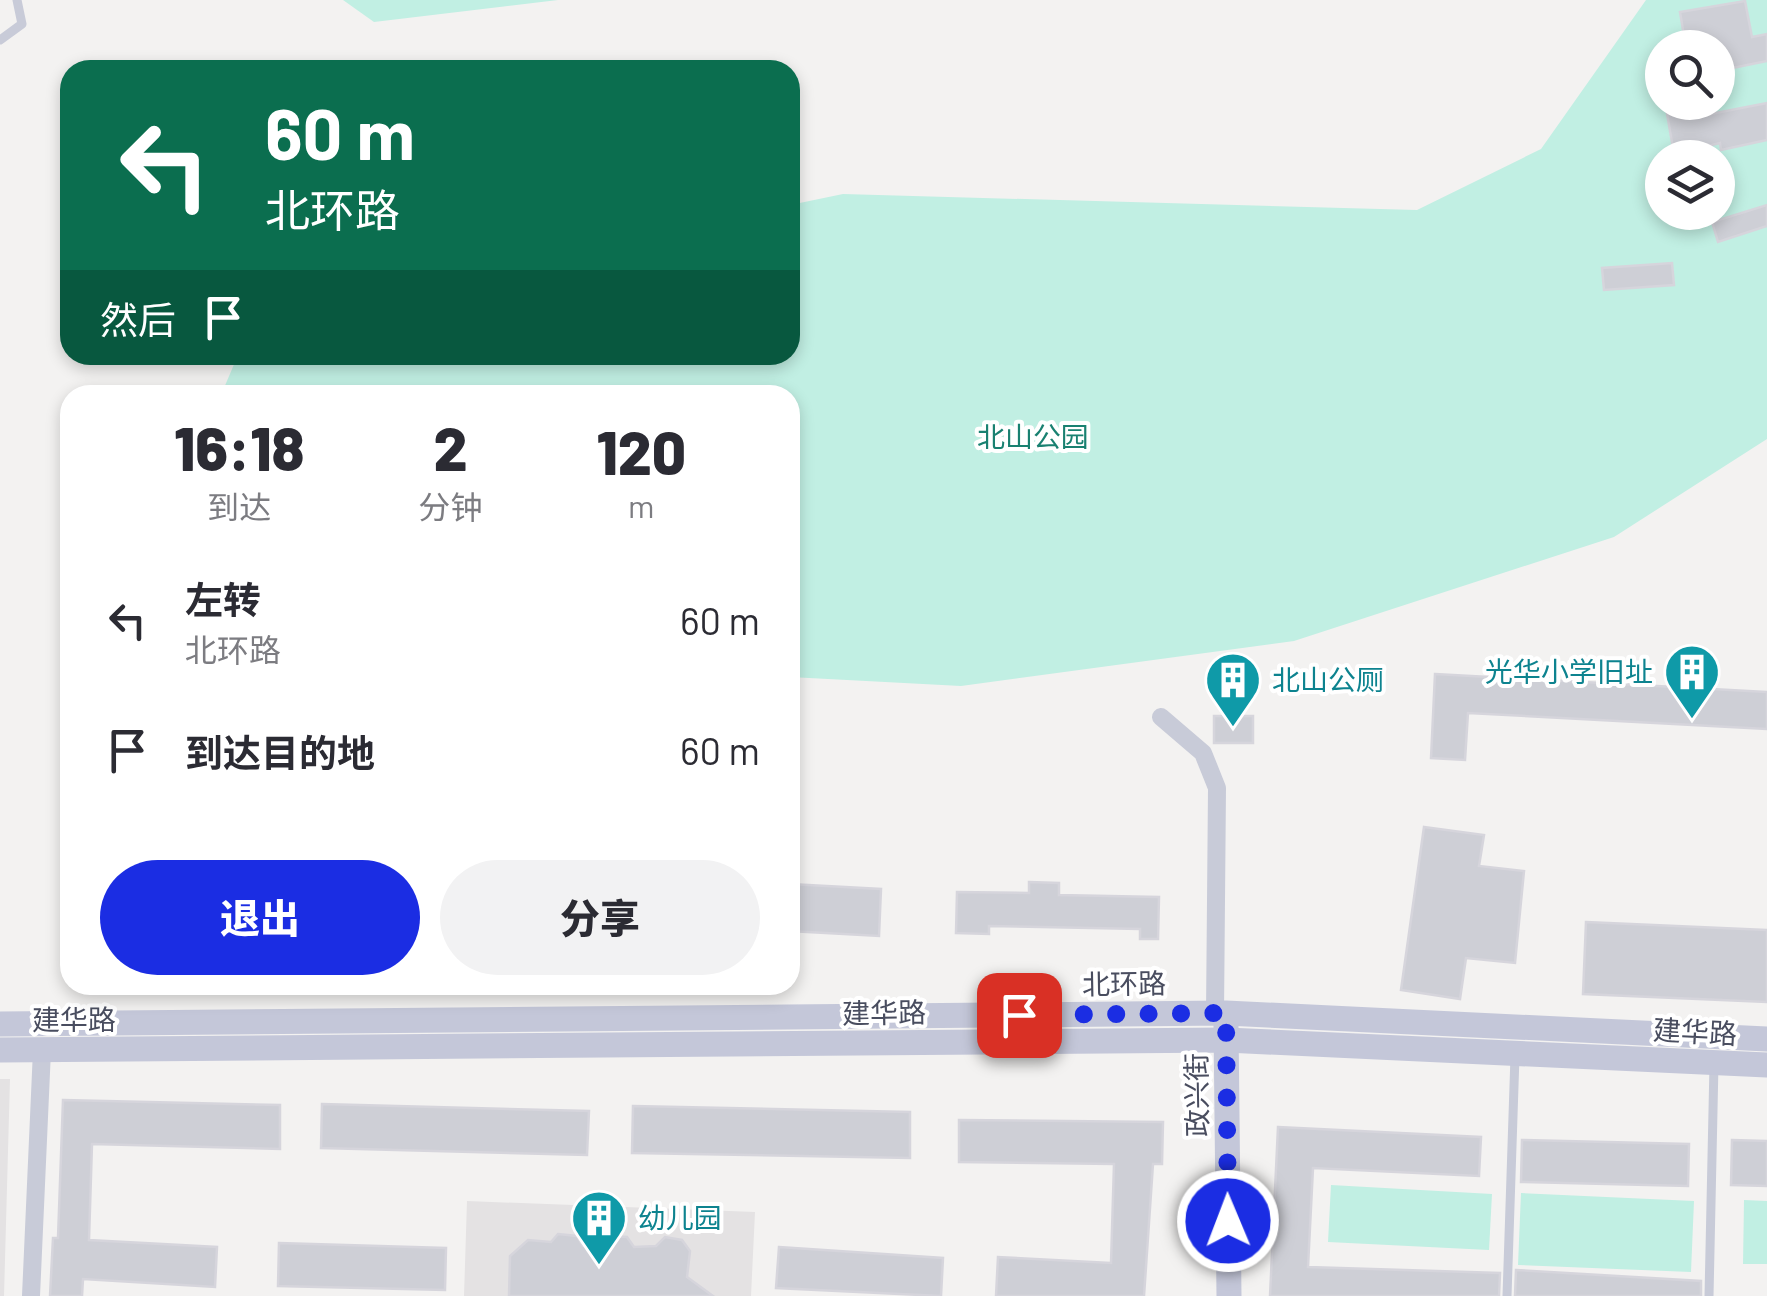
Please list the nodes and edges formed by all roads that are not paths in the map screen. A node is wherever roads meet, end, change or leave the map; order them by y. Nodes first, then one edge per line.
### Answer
1 (17, 0) edge
2 (0, 40) edge
3 (1161, 717) dead end
4 (1221, 1013) junction
5 (0, 1024) edge
6 (1713, 1036) junction
7 (1767, 1038) edge
8 (1226, 1040) junction
9 (0, 1050) edge
10 (42, 1050) junction
11 (1515, 1053) junction
12 (1714, 1062) junction
13 (1767, 1065) edge
14 (31, 1296) edge
15 (1229, 1296) edge
16 (1507, 1296) edge
17 (1709, 1296) edge

1 - 2 lane
3 - 4 street
4 - 5 street, 北环路
4 - 6 street, 北环路
4 - 8 street, 政兴街
6 - 7 street, 北环路
6 - 12 lane
8 - 10 street, 建华路
8 - 11 street, 建华路
8 - 15 street, 政兴街
9 - 10 street, 建华路
10 - 14 street
11 - 12 street, 建华路
11 - 16 lane
12 - 13 street, 建华路
12 - 17 lane

